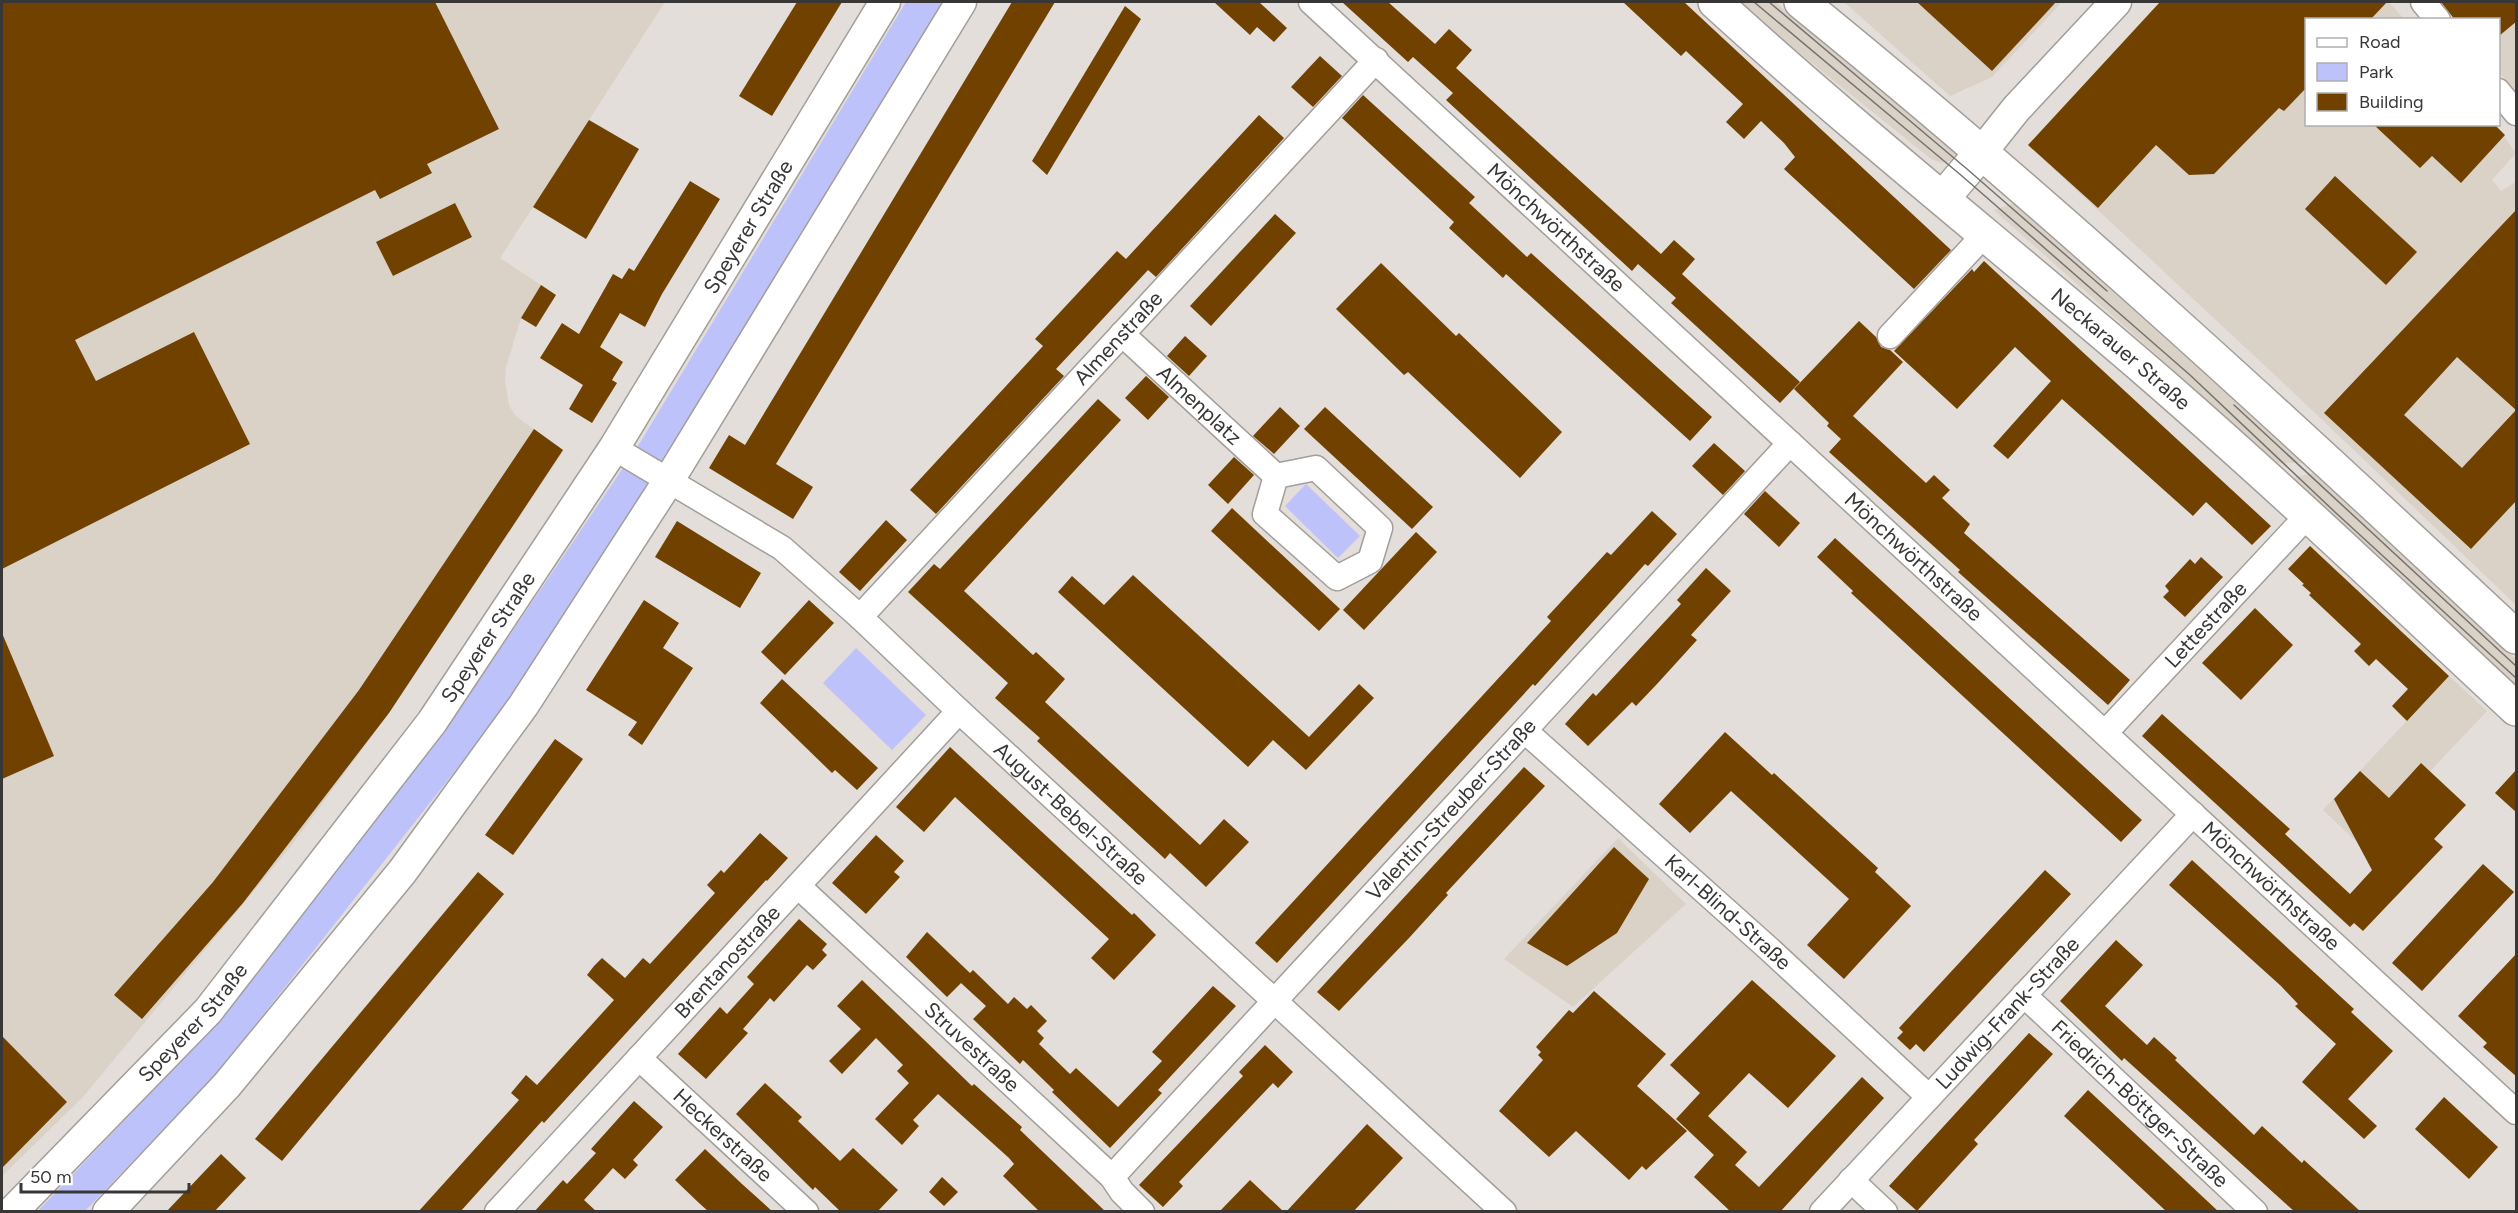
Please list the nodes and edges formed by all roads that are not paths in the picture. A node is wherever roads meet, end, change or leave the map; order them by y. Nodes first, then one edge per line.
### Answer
1 (885, 2) edge
2 (961, 2) edge
3 (1311, 2) edge
4 (1715, 2) edge
5 (1801, 2) edge
6 (2116, 2) edge
7 (2423, 2) edge
8 (2436, 18) edge
9 (1376, 60) junction
10 (2500, 93) edge
11 (2517, 113) edge
12 (1982, 153) junction
13 (1942, 198) junction
14 (1984, 234) junction
15 (1122, 334) junction
16 (1890, 336) dead end
17 (1790, 443) junction
18 (614, 448) junction
19 (1276, 476) junction
20 (669, 480) junction
21 (2308, 515) junction
22 (860, 617) junction
23 (2517, 637) edge
24 (2517, 710) edge
25 (959, 711) junction
26 (1525, 731) junction
27 (2105, 733) junction
28 (2193, 814) junction
29 (798, 886) junction
30 (2025, 995) junction
31 (1275, 1000) junction
32 (639, 1058) junction
33 (1929, 1097) junction
34 (2517, 1113) edge
35 (1112, 1177) junction
36 (1851, 1180) junction
37 (12, 1212) edge
38 (108, 1212) edge
39 (497, 1212) edge
40 (806, 1212) edge
41 (1142, 1212) edge
42 (1504, 1212) edge
43 (1822, 1212) edge
44 (1885, 1212) edge
45 (2255, 1212) edge

1 - 18 street, Speyerer Straße
2 - 20 street
3 - 9 street, Mönchwörthstraße
4 - 13 main road, Neckarauer Straße
5 - 12 main road
6 - 12 street
7 - 8 street
9 - 15 street, Almenstraße
9 - 17 street, Mönchwörthstraße
10 - 11 street
12 - 13 main road
12 - 23 main road
13 - 14 main road, Neckarauer Straße
14 - 16 street
14 - 21 main road, Neckarauer Straße
15 - 19 street, Almenplatz
15 - 22 street, Almenstraße
17 - 26 street, Valentin-Streuber-Straße
17 - 27 street, Mönchwörthstraße
18 - 20 street, August-Bebel-Straße
18 - 37 street, Speyerer Straße
19 - 19 street
20 - 22 street, August-Bebel-Straße
20 - 38 street
21 - 24 main road, Neckarauer Straße
21 - 27 street, Lettestraße
22 - 25 street, August-Bebel-Straße
25 - 29 street, Brentanostraße
25 - 31 street, August-Bebel-Straße
26 - 31 street, Valentin-Streuber-Straße
26 - 33 street, Karl-Blind-Straße
27 - 28 street, Mönchwörthstraße
28 - 30 street, Ludwig-Frank-Straße
28 - 34 street, Mönchwörthstraße
29 - 32 street, Brentanostraße
29 - 35 street, Struvestraße
30 - 33 street, Ludwig-Frank-Straße
30 - 45 street, Friedrich-Böttger-Straße
31 - 35 street, Valentin-Streuber-Straße
31 - 42 street, August-Bebel-Straße
32 - 39 street, Brentanostraße
32 - 40 street, Heckerstraße
33 - 36 street, Ludwig-Frank-Straße
35 - 41 street, Struvestraße
36 - 43 street, Ludwig-Frank-Straße
36 - 44 street

